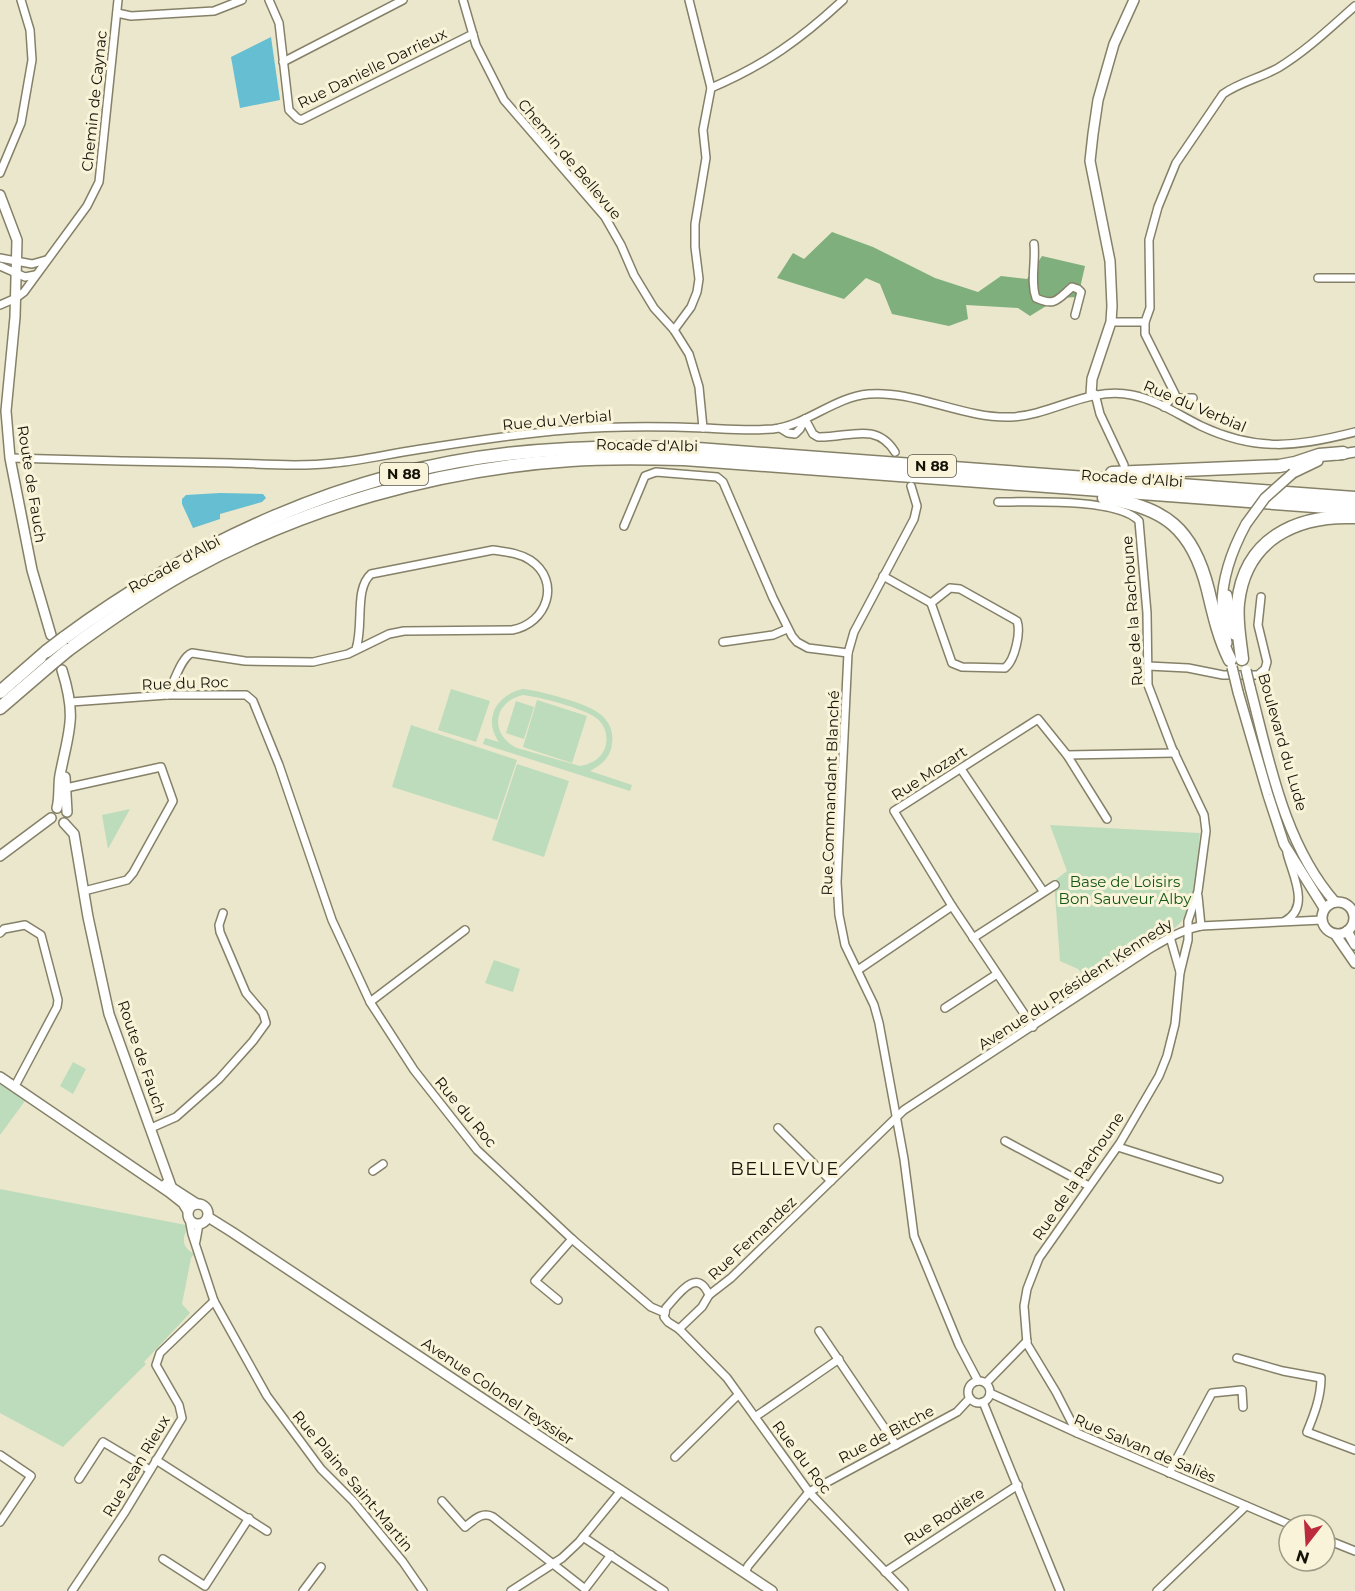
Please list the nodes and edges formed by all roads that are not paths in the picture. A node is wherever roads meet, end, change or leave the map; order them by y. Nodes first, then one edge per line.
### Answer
1 (21, 0) edge
2 (118, 0) edge
3 (242, 0) edge
4 (269, 0) edge
5 (403, 0) edge
6 (463, 0) edge
7 (689, 0) edge
8 (843, 0) edge
9 (1134, 0) edge
10 (1355, 6) edge
11 (117, 13) junction
12 (473, 34) junction
13 (283, 62) junction
14 (711, 88) junction
15 (0, 173) edge
16 (0, 195) edge
17 (1034, 244) dead end
18 (0, 258) edge
19 (18, 260) junction
20 (46, 260) junction
21 (0, 266) edge
22 (17, 274) junction
23 (35, 275) junction
24 (1318, 278) dead end
25 (1355, 278) edge
26 (16, 298) junction
27 (0, 305) edge
28 (1075, 315) dead end
29 (1111, 322) junction
30 (1145, 322) junction
31 (674, 330) junction
32 (1093, 395) junction
33 (1173, 398) junction
34 (1193, 398) dead end
35 (1164, 407) junction
36 (805, 419) junction
37 (703, 428) junction
38 (1355, 432) edge
39 (895, 452) dead end
40 (1349, 453) edge
41 (10, 458) junction
42 (1124, 465) dead end
43 (1081, 478) junction
44 (911, 486) dead end
45 (1068, 488) junction
46 (1355, 498) edge
47 (998, 502) dead end
48 (1355, 509) edge
49 (1355, 517) edge
50 (624, 526) dead end
51 (883, 576) junction
52 (1261, 597) dead end
53 (931, 603) junction
54 (788, 629) junction
55 (61, 641) junction
56 (723, 642) dead end
57 (356, 649) junction
58 (848, 653) junction
59 (1238, 664) junction
60 (1148, 666) junction
61 (62, 670) dead end
62 (167, 695) junction
63 (1, 701) edge
64 (71, 702) junction
65 (1175, 753) junction
66 (1067, 755) junction
67 (65, 756) junction
68 (961, 769) junction
69 (66, 788) junction
70 (63, 814) junction
71 (1107, 819) dead end
72 (1284, 844) junction
73 (0, 856) edge
74 (1055, 885) dead end
75 (84, 891) junction
76 (1043, 891) junction
77 (1198, 891) junction
78 (1335, 902) junction
79 (952, 906) junction
80 (1324, 908) junction
81 (1353, 910) edge
82 (223, 914) dead end
83 (1322, 920) junction
84 (1283, 922) junction
85 (1201, 926) junction
86 (1351, 926) edge
87 (1188, 929) junction
88 (465, 930) dead end
89 (0, 933) edge
90 (1335, 934) junction
91 (1170, 937) junction
92 (973, 938) junction
93 (1355, 945) edge
94 (1355, 963) edge
95 (858, 970) junction
96 (1180, 973) junction
97 (997, 974) junction
98 (370, 1002) junction
99 (945, 1008) dead end
100 (1033, 1027) junction
101 (0, 1077) edge
102 (15, 1086) junction
103 (896, 1118) junction
104 (151, 1128) junction
105 (778, 1128) dead end
106 (1005, 1142) dead end
107 (1118, 1147) junction
108 (383, 1164) dead end
109 (373, 1171) dead end
110 (1219, 1179) dead end
111 (152, 1180) junction
112 (831, 1181) junction
113 (171, 1186) junction
114 (1089, 1186) junction
115 (197, 1204) junction
116 (188, 1215) junction
117 (208, 1217) junction
118 (199, 1224) junction
119 (572, 1239) junction
120 (195, 1244) junction
121 (709, 1295) junction
122 (558, 1300) dead end
123 (214, 1301) junction
124 (665, 1313) junction
125 (679, 1329) junction
126 (819, 1331) dead end
127 (1027, 1341) junction
128 (1237, 1358) dead end
129 (839, 1359) junction
130 (978, 1381) junction
131 (986, 1383) junction
132 (990, 1392) junction
133 (738, 1395) junction
134 (970, 1398) junction
135 (983, 1402) junction
136 (1243, 1407) dead end
137 (755, 1417) junction
138 (1077, 1433) junction
139 (896, 1445) junction
140 (1355, 1450) edge
141 (0, 1455) edge
142 (675, 1457) dead end
143 (156, 1460) junction
144 (150, 1470) junction
145 (1169, 1473) junction
146 (79, 1479) dead end
147 (1018, 1485) junction
148 (620, 1492) junction
149 (809, 1492) junction
150 (442, 1501) dead end
151 (1246, 1506) junction
152 (249, 1518) junction
153 (1277, 1519) edge
154 (0, 1522) edge
155 (267, 1531) dead end
156 (583, 1537) junction
157 (1337, 1544) edge
158 (1355, 1551) edge
159 (610, 1555) junction
160 (163, 1559) dead end
161 (553, 1566) junction
162 (321, 1567) dead end
163 (885, 1572) junction
164 (745, 1573) junction
165 (72, 1591) edge
166 (303, 1591) edge
167 (423, 1591) edge
168 (511, 1591) edge
169 (664, 1591) edge
170 (772, 1591) edge
171 (904, 1591) edge
172 (1060, 1591) edge
173 (1157, 1591) edge

1 - 15 street
2 - 11 street, Chemin de Caynac
3 - 11 street
4 - 13 street, Rue Danielle Darrieux
5 - 13 street
6 - 12 street, Chemin de Bellevue
7 - 14 street
8 - 14 street
9 - 29 main road
10 - 30 street
11 - 20 street, Chemin de Caynac
12 - 13 street, Rue Danielle Darrieux
12 - 31 street, Chemin de Bellevue
14 - 31 street
16 - 19 main road, Route de Fauch
17 - 28 street
18 - 19 street
19 - 20 street
19 - 22 main road, Route de Fauch
20 - 23 street, Chemin de Caynac
21 - 22 street
22 - 23 street
22 - 26 main road, Route de Fauch
23 - 26 street, Chemin de Caynac
24 - 25 street
26 - 27 street
26 - 41 main road, Route de Fauch
29 - 30 street
29 - 32 main road
30 - 33 street
31 - 37 street, Chemin de Bellevue
32 - 35 street, Rue du Verbial
32 - 36 street, Rue du Verbial
32 - 42 street
33 - 34 street
33 - 35 street
35 - 38 street, Rue du Verbial
36 - 37 street, Rue du Verbial
36 - 39 street
37 - 41 street, Rue du Verbial
40 - 43 highway
40 - 59 main road, Boulevard du Lude, bridge
41 - 55 main road, Route de Fauch
43 - 46 highway, Rocade d'Albi / N 88
43 - 55 highway, Rocade d'Albi / N 88
44 - 51 street, Rue Commandant Blanché
45 - 48 highway, Rocade d'Albi / N 88
45 - 55 highway, Rocade d'Albi / N 88
45 - 59 highway
47 - 60 street, Rue de la Rachoune
49 - 59 highway
50 - 54 street
51 - 53 street
51 - 58 street, Rue Commandant Blanché
52 - 60 street
53 - 53 street
54 - 56 street
54 - 58 street
55 - 63 highway, Rocade d'Albi / N 88, bridge
55 - 63 highway, Rocade d'Albi / N 88, bridge
57 - 57 street
57 - 62 street
58 - 95 street, Rue Commandant Blanché
59 - 72 main road, Boulevard du Lude, bridge
59 - 78 main road, Boulevard du Lude, bridge
60 - 65 street, Rue de la Rachoune
61 - 64 main road, Route de Fauch
62 - 64 street, Rue du Roc
62 - 98 street, Rue du Roc
64 - 67 main road, Route de Fauch
65 - 66 street
65 - 77 street, Rue de la Rachoune
66 - 68 street, Rue Mozart
66 - 71 street, Rue Mozart
67 - 69 main road, Route de Fauch
67 - 70 main road, Route de Fauch
68 - 76 street
68 - 79 street, Rue Mozart
69 - 70 main road, Route de Fauch
69 - 75 street
70 - 73 main road
70 - 75 main road, Route de Fauch
72 - 80 main road, Boulevard du Lude
72 - 84 street, Boulevard du Lude
74 - 76 street
75 - 104 main road, Route de Fauch
76 - 92 street
77 - 85 street
77 - 87 street, Rue de la Rachoune
78 - 80 main road
78 - 81 main road
79 - 92 street
79 - 95 street
80 - 83 main road
81 - 86 main road
82 - 104 street, Route de Fauch
83 - 84 street, Avenue du Président Kennedy
83 - 90 main road
84 - 85 street, Avenue du Président Kennedy
85 - 87 street, Avenue du Président Kennedy
86 - 90 main road
86 - 93 main road
87 - 91 street, Avenue du Président Kennedy
87 - 96 street, Rue de la Rachoune
88 - 98 street
89 - 102 street
90 - 94 main road
91 - 96 street, Rue de la Rachoune
91 - 100 street, Avenue du Président Kennedy
92 - 97 street
95 - 103 street, Rue Commandant Blanché
96 - 107 street, Rue de la Rachoune
97 - 99 street
97 - 100 street
98 - 119 street, Rue du Roc
100 - 103 street, Avenue du Président Kennedy
101 - 102 main road
102 - 111 main road
103 - 112 street, Rue Fernandez
103 - 130 street, Rue Commandant Blanché
104 - 113 main road, Route de Fauch
105 - 112 street
106 - 114 street
107 - 110 street
107 - 114 street, Rue de la Rachoune
108 - 109 street
111 - 113 main road
111 - 116 main road
112 - 121 street, Rue Fernandez
113 - 115 main road
114 - 127 street, Rue de la Rachoune
115 - 116 main road
115 - 117 main road
116 - 118 main road
116 - 120 street
117 - 118 main road
117 - 148 main road, Avenue Colonel Teyssier
118 - 120 street, Rue Plaine Saint-Martin
119 - 122 street
119 - 124 street, Rue du Roc
120 - 123 street, Rue Plaine Saint-Martin
121 - 124 street
121 - 125 street, Rue Fernandez
123 - 143 street, Rue Jean Rieux
123 - 167 street, Rue Plaine Saint-Martin
124 - 125 street, Rue du Roc
125 - 133 street, Rue du Roc
126 - 129 street
127 - 131 street
127 - 138 street
128 - 140 street
129 - 137 street
129 - 139 street
130 - 131 street
130 - 134 street
131 - 132 street
132 - 135 street
132 - 138 street, Rue Salvan de Saliès
133 - 137 street, Rue du Roc
133 - 142 street
134 - 135 street
134 - 139 street, Rue de Bitche
135 - 147 street
136 - 145 street
137 - 149 street, Rue du Roc
138 - 145 street, Rue Salvan de Saliès
139 - 149 street, Rue de Bitche
141 - 154 street
143 - 144 street, Rue Jean Rieux
143 - 152 street
144 - 146 street
144 - 165 street, Rue Jean Rieux
145 - 151 street, Rue Salvan de Saliès
147 - 163 street, Rue Rodière
147 - 172 street
148 - 156 street
148 - 164 main road, Avenue Colonel Teyssier
149 - 163 street, Rue du Roc
149 - 164 street, Rue de Bitche
150 - 161 street
151 - 153 street, Rue Salvan de Saliès
151 - 173 street
152 - 155 street
152 - 160 street
156 - 159 street
156 - 161 street
157 - 158 street
159 - 161 street
159 - 169 street
161 - 168 street
162 - 166 street
163 - 171 street, Rue du Roc
164 - 170 main road, Avenue Colonel Teyssier

